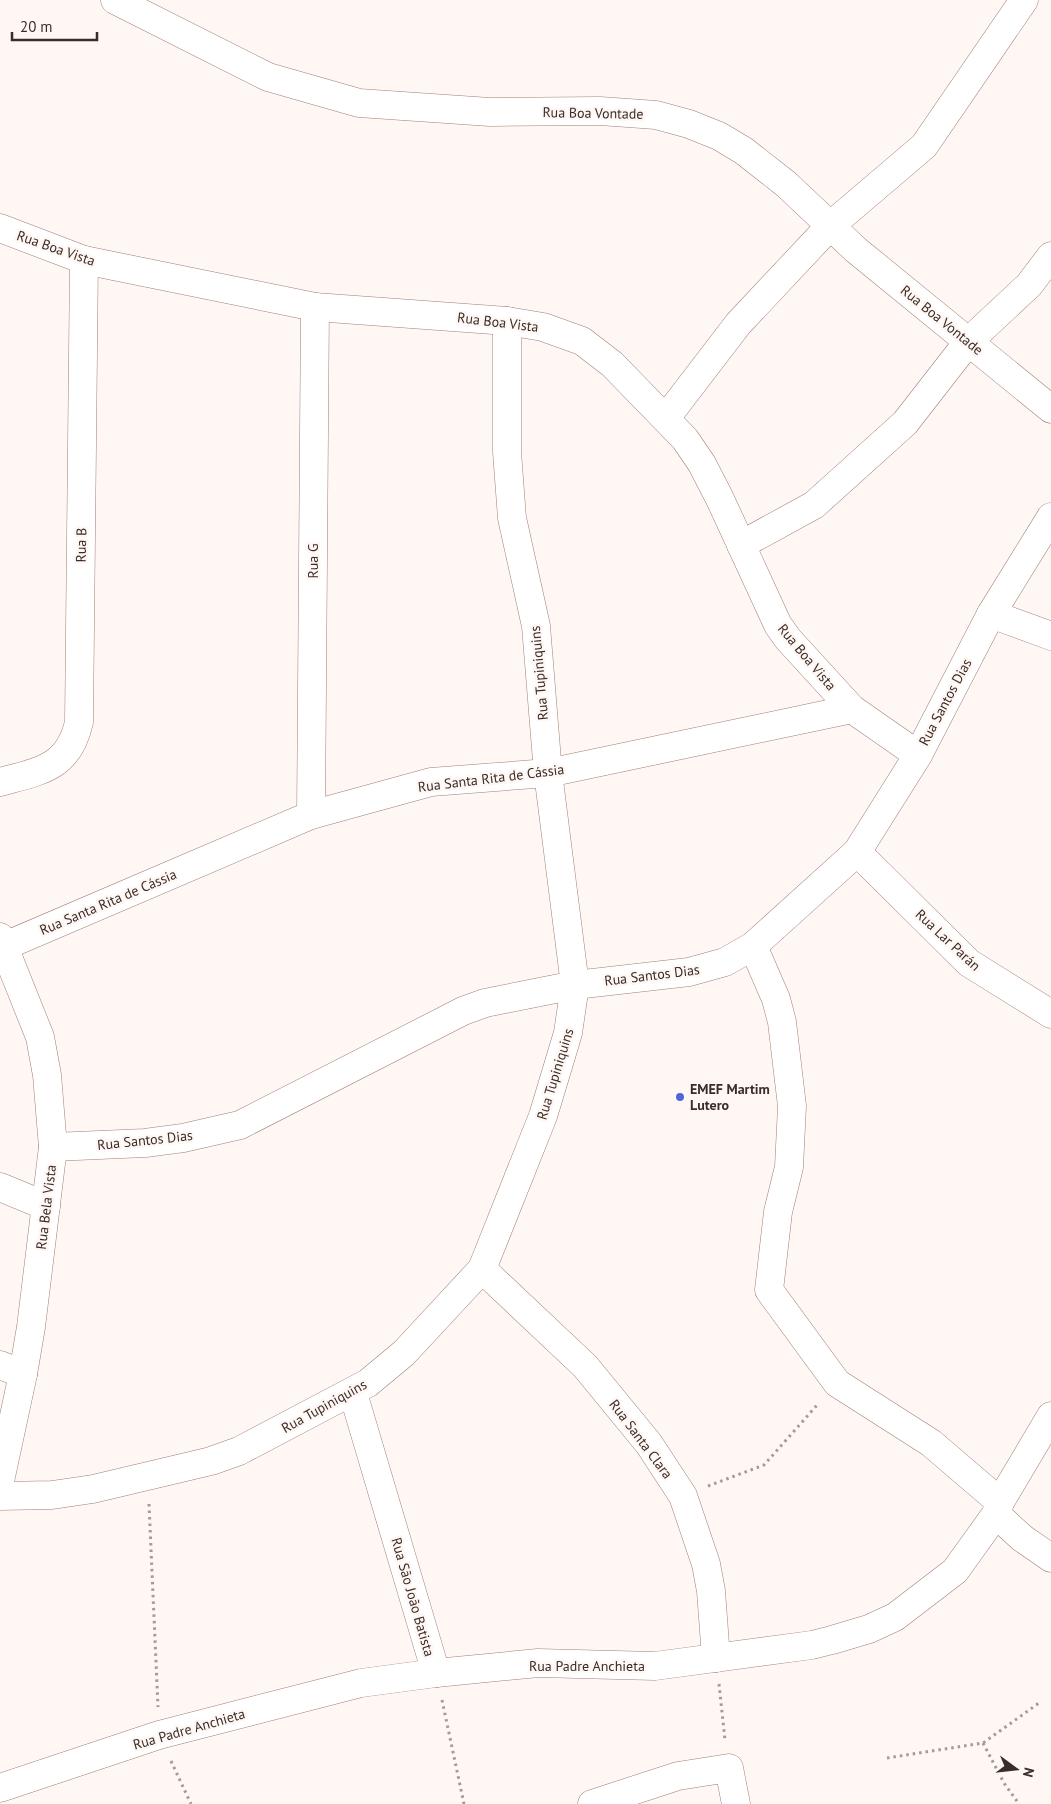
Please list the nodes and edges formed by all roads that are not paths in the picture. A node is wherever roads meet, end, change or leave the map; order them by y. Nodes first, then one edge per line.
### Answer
1 (115, 0) edge
2 (1024, 0) edge
3 (830, 226) junction
4 (0, 228) edge
5 (1051, 256) edge
6 (84, 260) junction
7 (315, 307) junction
8 (507, 321) junction
9 (968, 342) junction
10 (1051, 409) edge
11 (666, 418) junction
12 (1051, 518) edge
13 (741, 545) junction
14 (991, 614) junction
15 (1051, 636) edge
16 (852, 709) junction
17 (918, 755) junction
18 (548, 772) junction
19 (0, 782) edge
20 (312, 815) junction
21 (857, 852) junction
22 (2, 942) edge
23 (753, 946) junction
24 (575, 984) junction
25 (1051, 1014) edge
26 (53, 1147) junction
27 (0, 1187) edge
28 (46, 1206) junction
29 (482, 1269) junction
30 (12, 1370) edge
31 (353, 1393) junction
32 (1051, 1416) edge
33 (0, 1481) edge
34 (0, 1496) edge
35 (998, 1508) junction
36 (1051, 1558) edge
37 (716, 1658) junction
38 (436, 1673) junction
39 (0, 1788) edge
40 (592, 1804) edge
41 (736, 1804) edge

1 - 3 street, Rua Boa Vontade
2 - 3 street
3 - 9 street, Rua Boa Vontade
3 - 11 street
4 - 6 street, Rua Boa Vista
5 - 9 street
6 - 7 street, Rua Boa Vista
6 - 19 street, Rua B
7 - 8 street, Rua Boa Vista
7 - 20 street, Rua G
8 - 11 street, Rua Boa Vista
8 - 18 street, Rua Tupiniquins
9 - 10 street, Rua Boa Vontade
9 - 13 street
11 - 13 street, Rua Boa Vista
12 - 14 street, Rua Santos Dias
13 - 16 street, Rua Boa Vista
14 - 15 street
14 - 17 street, Rua Santos Dias
16 - 17 street, Rua Boa Vista
16 - 18 street, Rua Santa Rita de Cássia
17 - 21 street, Rua Santos Dias
18 - 20 street, Rua Santa Rita de Cássia
18 - 24 street, Rua Tupiniquins
20 - 22 street, Rua Santa Rita de Cássia
21 - 23 street, Rua Santos Dias
21 - 25 street, Rua Lar Parán
22 - 26 street, Rua Bela Vista
23 - 24 street, Rua Santos Dias
23 - 35 street
24 - 26 street, Rua Santos Dias
24 - 29 street, Rua Tupiniquins
26 - 28 street, Rua Bela Vista
27 - 28 street
28 - 30 street, Rua Bela Vista
29 - 31 street, Rua Tupiniquins
29 - 37 street, Rua Santa Clara
30 - 33 street, Rua Bela Vista
31 - 34 street, Rua Tupiniquins
31 - 38 street, Rua São João Batista
32 - 35 street, Rua Padre Anchieta
35 - 36 street
35 - 37 street, Rua Padre Anchieta
37 - 38 street, Rua Padre Anchieta
38 - 39 street, Rua Padre Anchieta
40 - 41 street

